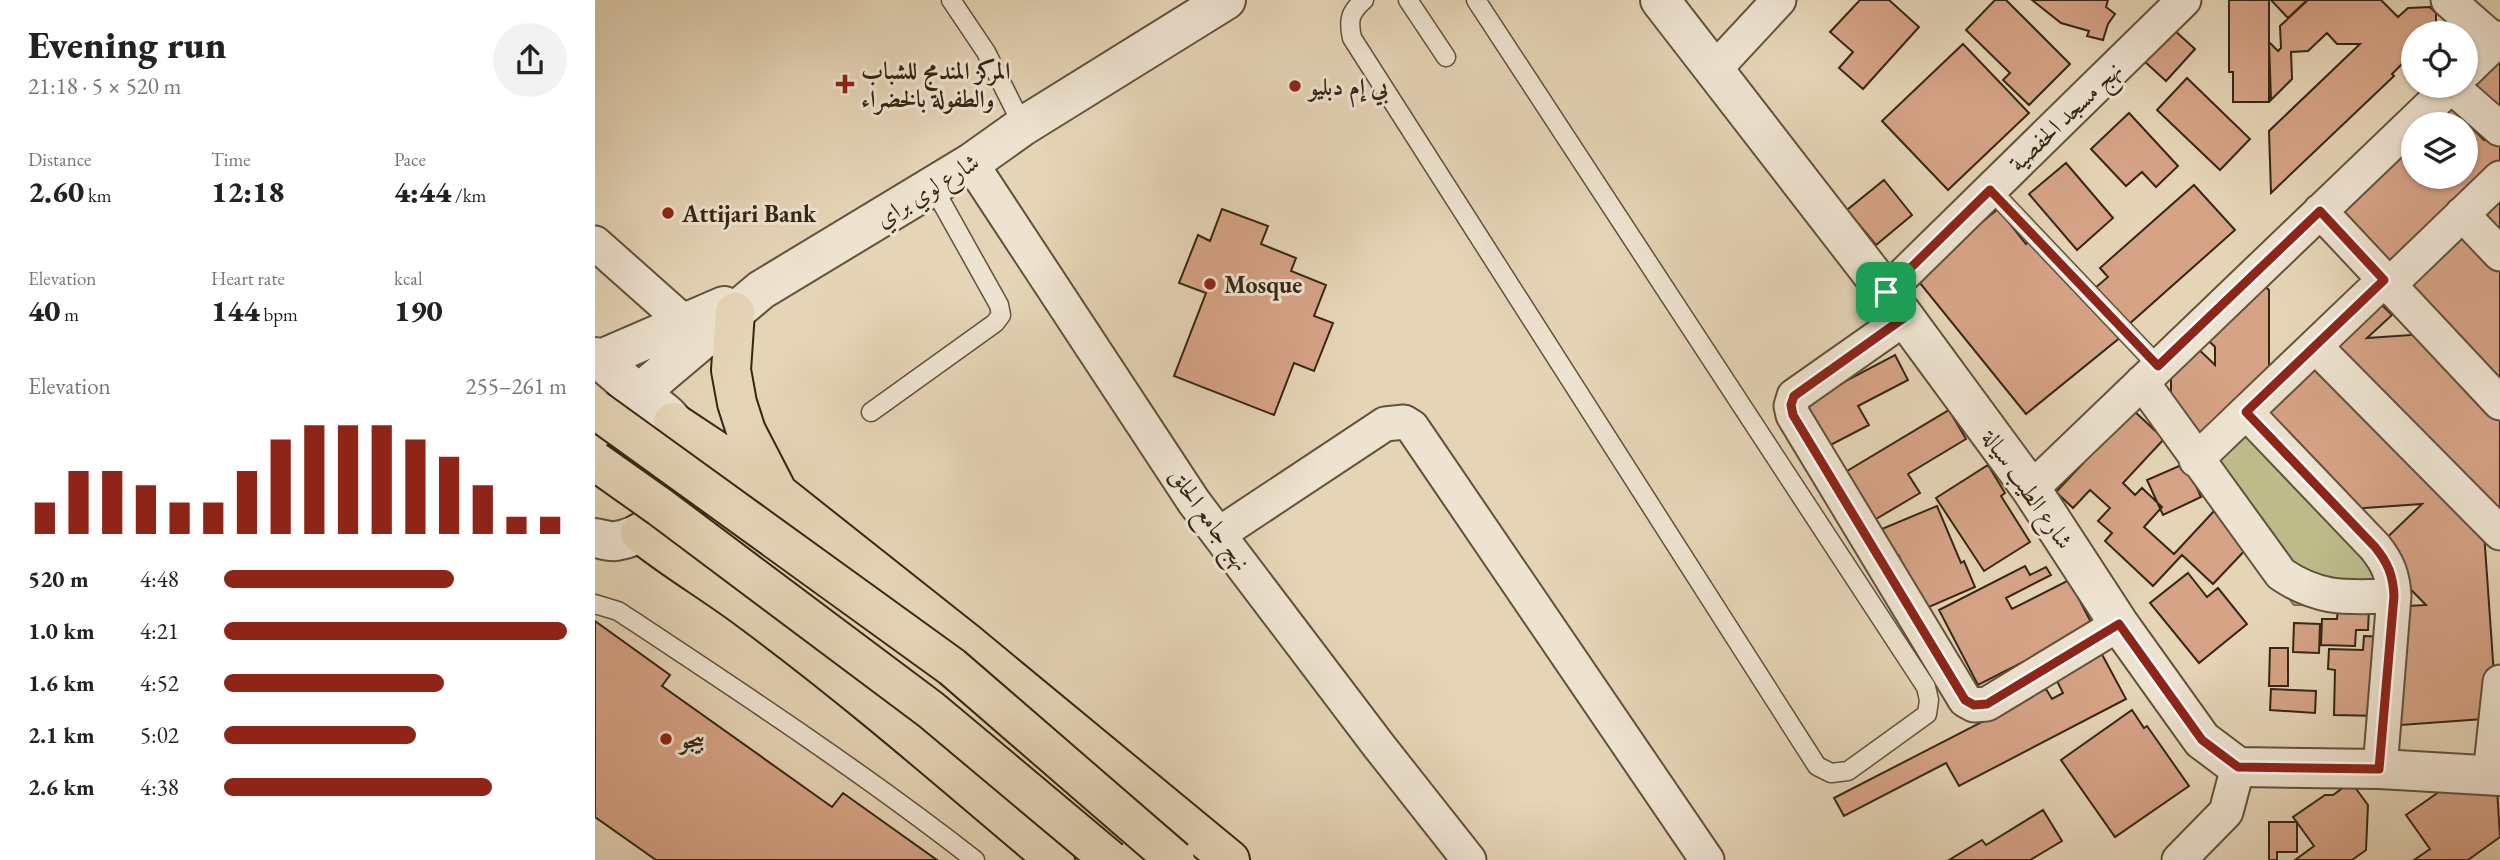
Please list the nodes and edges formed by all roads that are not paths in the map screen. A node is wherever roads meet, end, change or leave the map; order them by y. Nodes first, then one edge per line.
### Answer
1 (951, 0) edge
2 (1226, 0) edge
3 (1364, 0) edge
4 (1408, 0) edge
5 (1476, 0) edge
6 (1660, 0) edge
7 (1779, 0) edge
8 (2184, 0) edge
9 (2448, 0) edge
10 (2498, 40) edge
11 (1446, 57) dead end
12 (2478, 59) edge
13 (1714, 71) junction
14 (2438, 98) edge
15 (2465, 98) edge
16 (1023, 127) junction
17 (2500, 129) edge
18 (971, 163) junction
19 (2500, 178) edge
20 (933, 187) junction
21 (1990, 190) junction
22 (2320, 211) junction
23 (2462, 214) junction
24 (595, 243) edge
25 (2500, 254) edge
26 (2386, 282) junction
27 (748, 301) junction
28 (1895, 304) junction
29 (685, 323) junction
30 (2315, 346) junction
31 (597, 359) edge
32 (2150, 374) junction
33 (638, 394) junction
34 (2500, 403) edge
35 (595, 409) edge
36 (871, 412) dead end
37 (2246, 412) junction
38 (673, 422) junction
39 (2196, 460) junction
40 (595, 461) edge
41 (2031, 489) junction
42 (778, 493) junction
43 (640, 533) junction
44 (2500, 533) edge
45 (1219, 534) junction
46 (595, 538) edge
47 (2394, 596) junction
48 (595, 604) edge
49 (2119, 624) junction
50 (2500, 682) edge
51 (2238, 767) junction
52 (2379, 769) junction
53 (2495, 776) edge
54 (975, 860) edge
55 (1055, 860) edge
56 (1110, 860) edge
57 (1175, 860) edge
58 (1230, 860) edge
59 (1469, 860) edge
60 (1707, 860) edge
61 (2179, 860) edge

1 - 16 lane
2 - 16 street, شارع لوي براي
3 - 5 lane
4 - 11 lane
6 - 13 street, شارع الطيب سيالة
7 - 13 street
8 - 21 street, نهج مسجد الحفصية
9 - 10 street
10 - 12 street
13 - 28 street, شارع الطيب سيالة
14 - 22 street
15 - 17 street
16 - 18 street, شارع لوي براي
18 - 20 street, شارع لوي براي
18 - 45 street, نهج جامع الحلق
19 - 23 street
20 - 27 street, شارع لوي براي
20 - 36 lane
21 - 28 street, نهج مسجد الحفصية
21 - 32 lane
22 - 26 street
22 - 32 street
23 - 25 street
23 - 26 street
24 - 29 street
26 - 30 street
26 - 34 street
27 - 29 street
27 - 33 street, شارع لوي براي
27 - 42 highway
28 - 41 street, شارع الطيب سيالة
28 - 49 street, نهج مسجد الحفصية
29 - 31 street
30 - 37 street
30 - 44 street
31 - 33 street
32 - 39 street
32 - 41 street
33 - 38 street
35 - 57 highway, bridge
37 - 39 street
37 - 47 street
38 - 42 highway
38 - 43 street
39 - 47 street
40 - 56 highway, bridge
41 - 49 street, شارع الطيب سيالة
42 - 58 highway
43 - 46 street
43 - 55 highway
45 - 59 street, نهج جامع الحلق
45 - 60 street
47 - 52 street
48 - 54 lane
49 - 51 street, شارع الطيب سيالة
50 - 53 street
51 - 52 street
51 - 61 street
52 - 53 street

